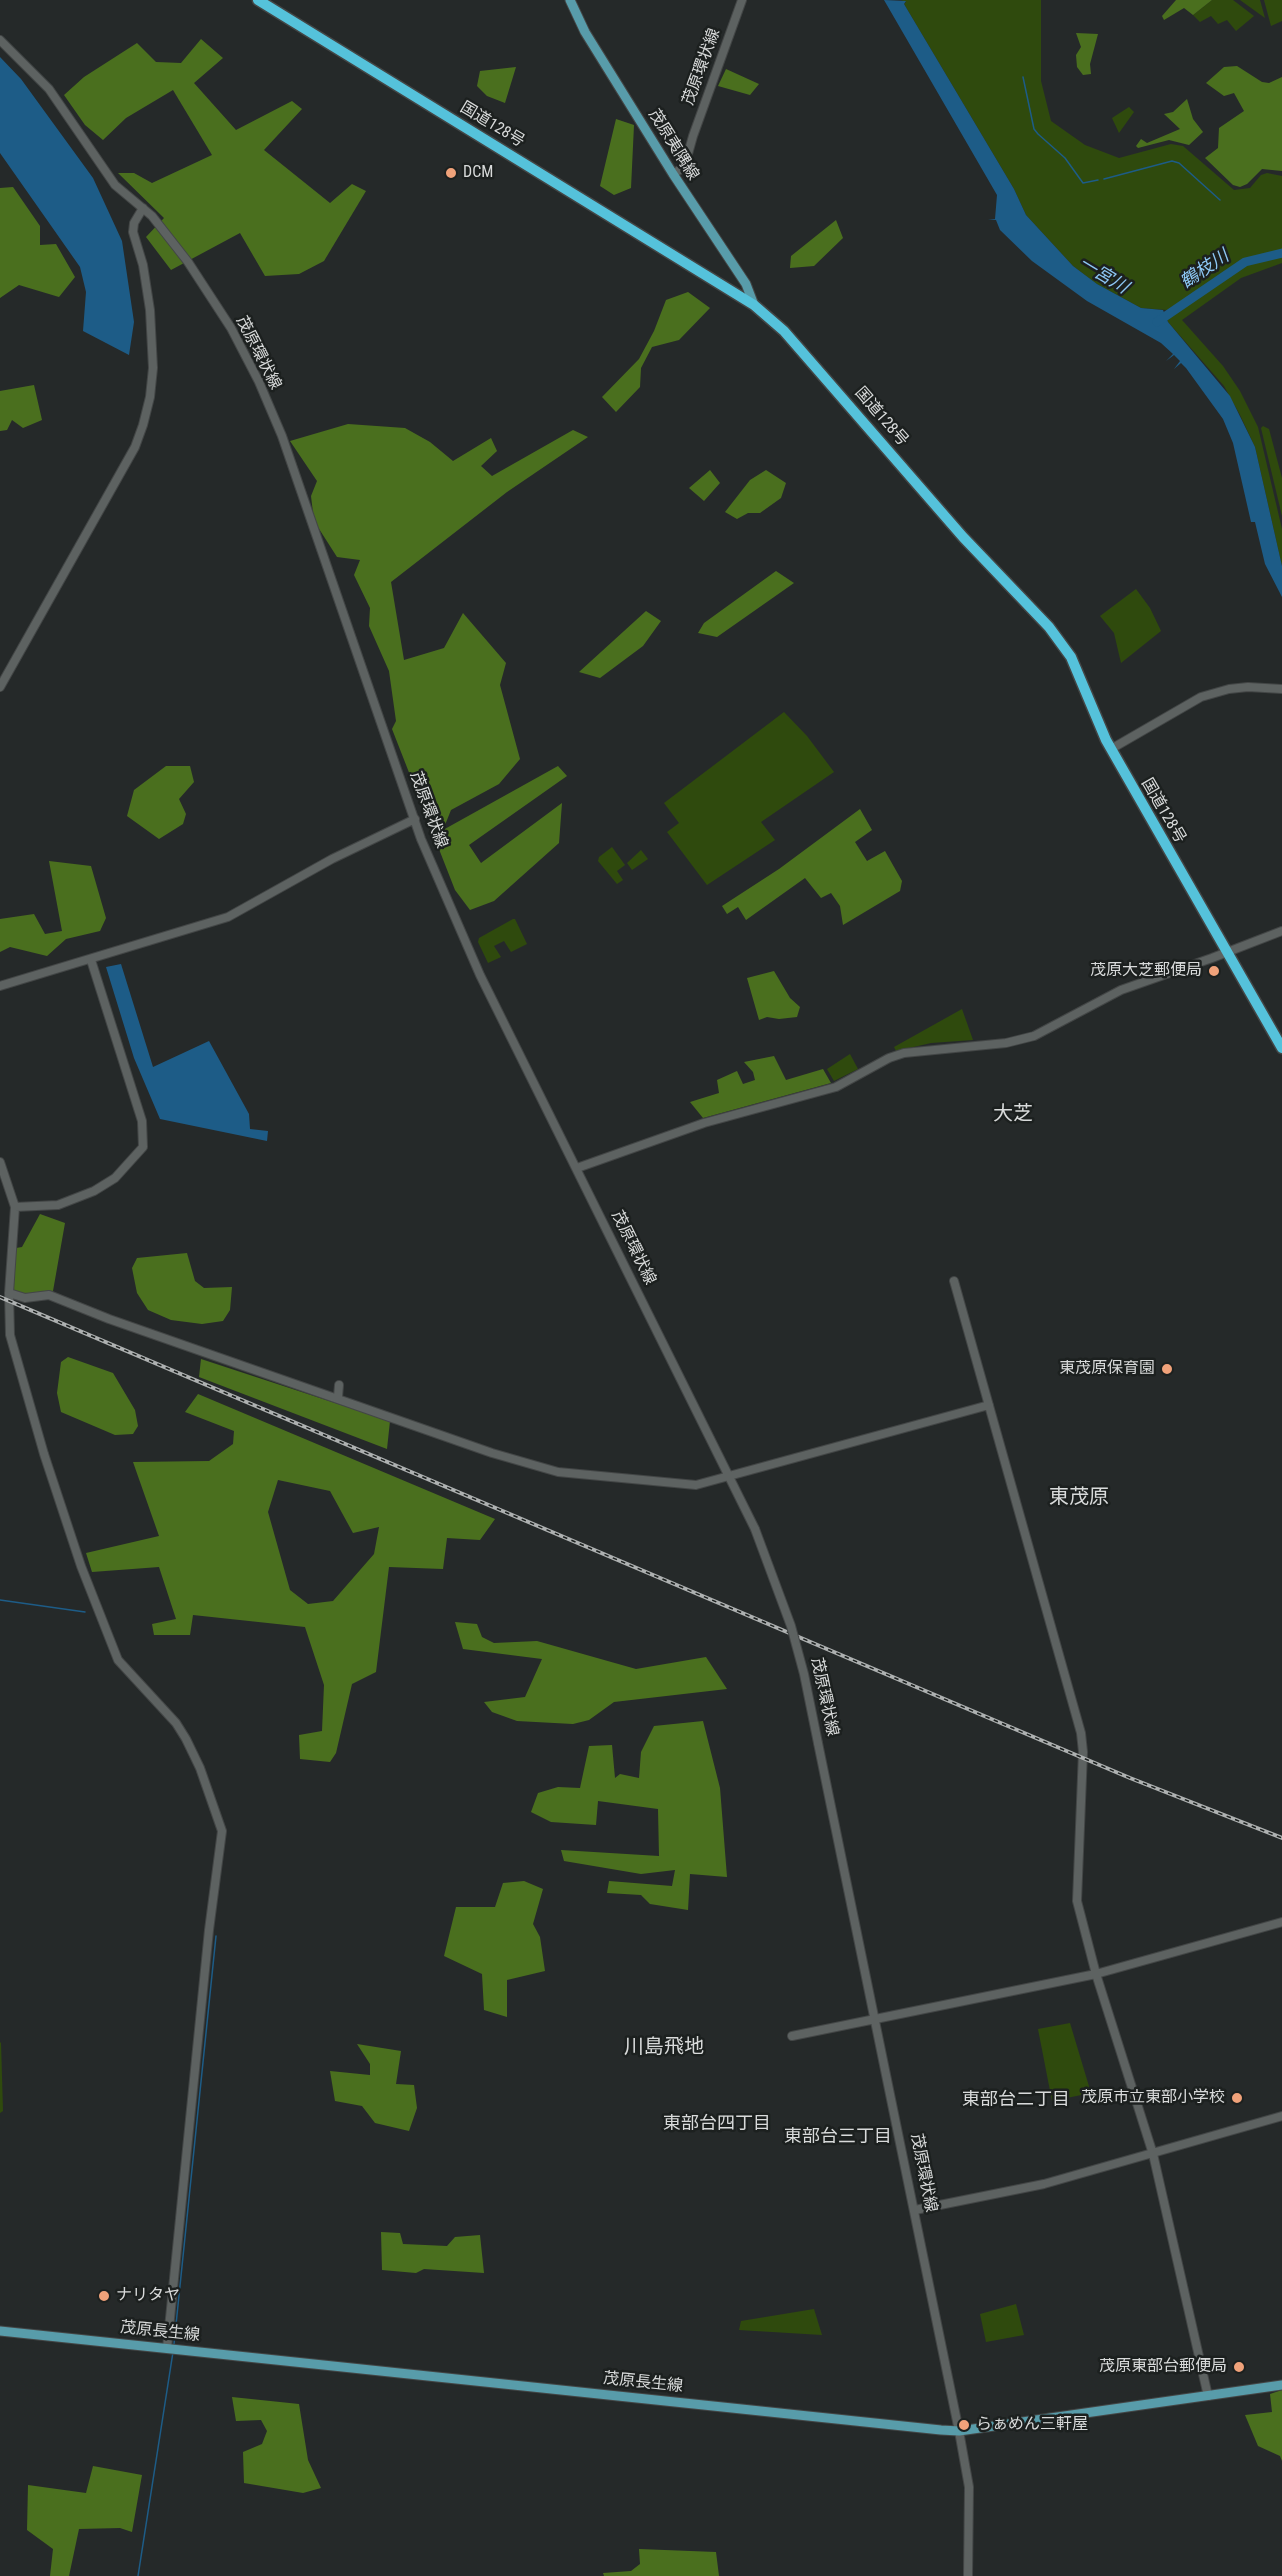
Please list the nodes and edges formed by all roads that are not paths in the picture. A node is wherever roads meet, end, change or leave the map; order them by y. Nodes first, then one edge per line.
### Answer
1 (258, 0) edge
2 (570, 0) edge
3 (742, 0) edge
4 (0, 40) edge
5 (673, 174) junction
6 (143, 208) junction
7 (754, 305) junction
8 (0, 687) edge
9 (1282, 689) edge
10 (1111, 749) junction
11 (415, 819) junction
12 (1282, 931) edge
13 (1227, 952) junction
14 (91, 960) junction
15 (0, 987) edge
16 (1282, 1048) edge
17 (0, 1162) edge
18 (577, 1168) junction
19 (15, 1207) junction
20 (954, 1281) dead end
21 (9, 1293) junction
22 (4, 1312) edge
23 (339, 1385) dead end
24 (338, 1397) junction
25 (989, 1405) junction
26 (729, 1477) junction
27 (1282, 1922) edge
28 (1096, 1974) junction
29 (876, 2019) junction
30 (792, 2037) dead end
31 (1282, 2116) edge
32 (1153, 2154) junction
33 (915, 2210) junction
34 (0, 2331) edge
35 (167, 2348) junction
36 (1282, 2385) edge
37 (1208, 2396) junction
38 (959, 2430) junction
39 (968, 2576) edge

1 - 7 highway, 国道128号
2 - 5 main road, 茂原夷隅線
3 - 5 street, 茂原環状線
4 - 6 street, 茂原環状線
5 - 7 main road, 茂原夷隅線
6 - 8 street
6 - 11 street, 茂原環状線
7 - 10 highway, 国道128号
9 - 10 street
10 - 13 highway, 国道128号
11 - 14 street
11 - 18 street, 茂原環状線
12 - 13 street
13 - 16 highway, 国道128号
13 - 18 street
14 - 15 street
14 - 19 street
17 - 19 street
18 - 26 street, 茂原環状線
19 - 21 street
20 - 25 street
21 - 22 street
21 - 24 street
22 - 35 street
23 - 24 street
24 - 26 street
25 - 26 street
25 - 28 street
26 - 29 street, 茂原環状線, bridge
27 - 28 street
28 - 29 street
28 - 32 street
29 - 30 street
29 - 33 street, 茂原環状線
31 - 32 street
32 - 33 street
32 - 37 street
33 - 38 street, 茂原環状線
34 - 35 main road, 茂原長生線
35 - 38 main road, 茂原長生線
36 - 37 main road, 茂原長生線
37 - 38 main road, 茂原長生線
38 - 39 street, 茂原環状線

